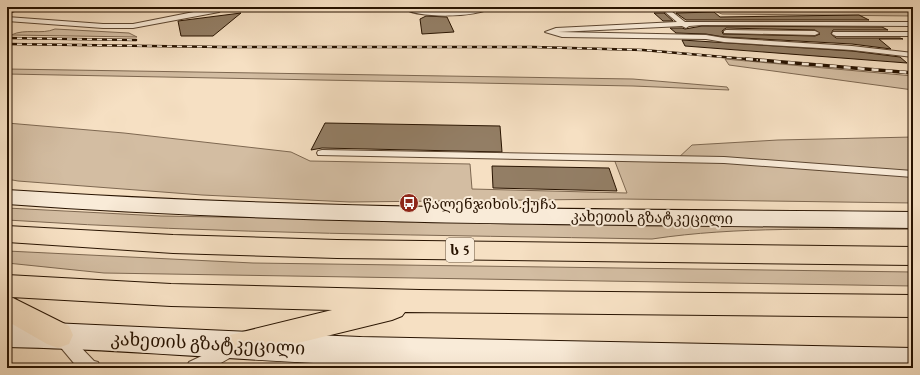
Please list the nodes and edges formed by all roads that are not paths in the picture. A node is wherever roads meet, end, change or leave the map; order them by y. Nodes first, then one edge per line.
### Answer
1 (21, 7) edge
2 (224, 7) edge
3 (404, 7) edge
4 (490, 7) edge
5 (662, 7) edge
6 (7, 12) edge
7 (7, 19) edge
8 (684, 24) junction
9 (910, 27) edge
10 (695, 32) junction
11 (815, 33) dead end
12 (836, 34) dead end
13 (706, 37) junction
14 (849, 38) dead end
15 (913, 47) edge
16 (869, 50) junction
17 (913, 56) edge
18 (322, 153) dead end
19 (913, 174) edge
20 (7, 197) edge
21 (913, 220) edge
22 (7, 234) edge
23 (913, 256) edge
24 (7, 286) edge
25 (420, 301) junction
26 (913, 306) edge
27 (7, 307) edge
28 (7, 334) edge
29 (58, 335) junction
30 (241, 344) junction
31 (354, 360) edge
32 (913, 362) edge
33 (92, 368) edge
34 (195, 368) edge

1 - 6 lane
2 - 7 lane
3 - 4 lane
5 - 8 lane
8 - 9 lane
8 - 10 lane
8 - 13 lane
9 - 12 lane
10 - 11 lane
10 - 13 lane
13 - 16 lane
14 - 16 lane
15 - 16 lane
16 - 17 lane
18 - 19 lane
20 - 21 street, კახეთის გზატკეცილი
22 - 23 highway, ს 5
24 - 25 highway
25 - 26 highway
25 - 30 highway
27 - 29 highway
28 - 29 street, კახეთის გზატკეცილი
29 - 30 street, კახეთის გზატკეცილი
29 - 33 lane
30 - 31 street, კახეთის გზატკეცილი
30 - 34 lane
31 - 32 street, კახეთის გზატკეცილი

